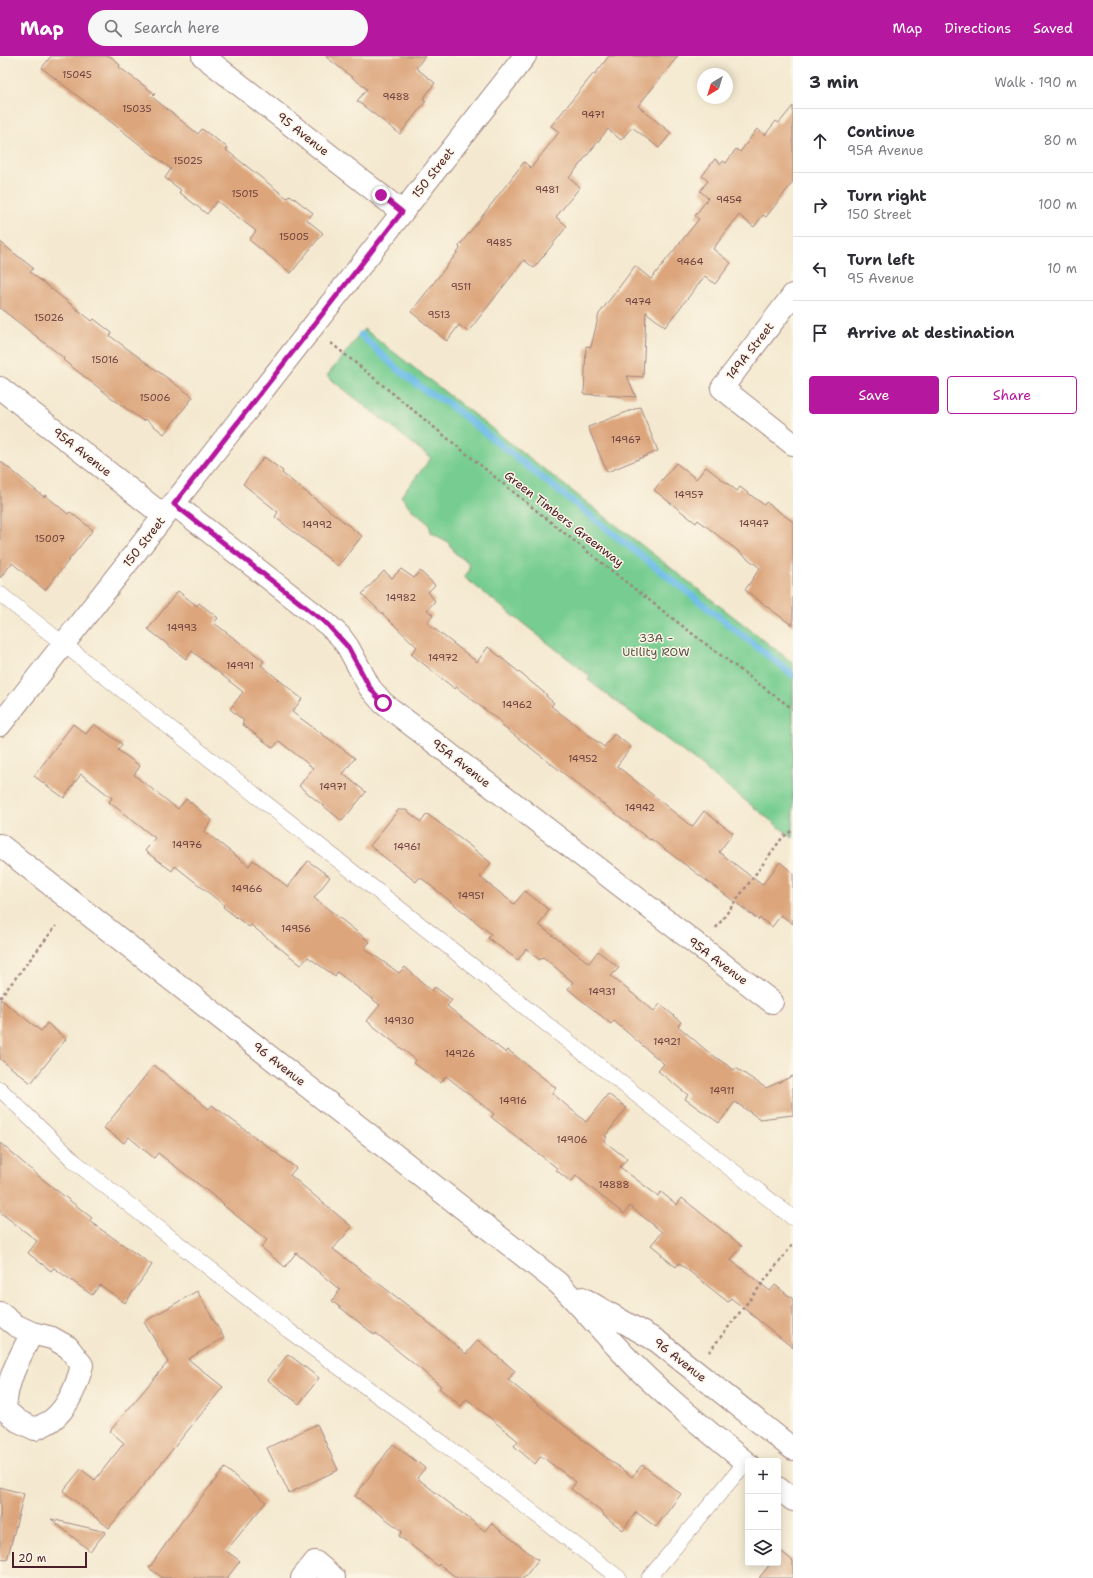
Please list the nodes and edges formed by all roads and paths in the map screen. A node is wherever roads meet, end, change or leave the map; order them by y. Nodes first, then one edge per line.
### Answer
1 (203, 56) edge
2 (525, 56) edge
3 (402, 212) junction
4 (793, 295) edge
5 (327, 340) dead end
6 (0, 388) edge
7 (793, 444) edge
8 (169, 510) junction
9 (0, 594) edge
10 (63, 644) junction
11 (793, 709) edge
12 (0, 725) edge
13 (793, 830) edge
14 (0, 845) edge
15 (56, 926) dead end
16 (715, 929) dead end
17 (0, 998) edge
18 (772, 1002) dead end
19 (0, 1089) edge
20 (793, 1218) edge
21 (793, 1244) edge
22 (558, 1283) junction
23 (0, 1313) edge
24 (32, 1333) dead end
25 (708, 1352) dead end
26 (793, 1450) edge
27 (745, 1461) edge
28 (745, 1465) edge
29 (781, 1490) edge
30 (793, 1500) edge
31 (302, 1578) edge
32 (334, 1578) edge
33 (619, 1578) edge
34 (649, 1578) edge

1 - 3 street, 95 Avenue
2 - 3 street, 150 Street
3 - 8 street, 150 Street
4 - 7 street, 149A Street
5 - 11 path, Green Timbers Greenway
6 - 8 street, 95A Avenue
8 - 10 street, 150 Street
8 - 18 street, 95A Avenue
9 - 10 lane
10 - 12 street, 150 Street
10 - 20 lane
13 - 16 path
14 - 22 street, 96 Avenue
15 - 17 path
19 - 33 lane
21 - 25 path
22 - 26 street, 96 Avenue
22 - 27 street, 96 Avenue
23 - 24 street
28 - 34 lane
29 - 30 street
31 - 32 street

